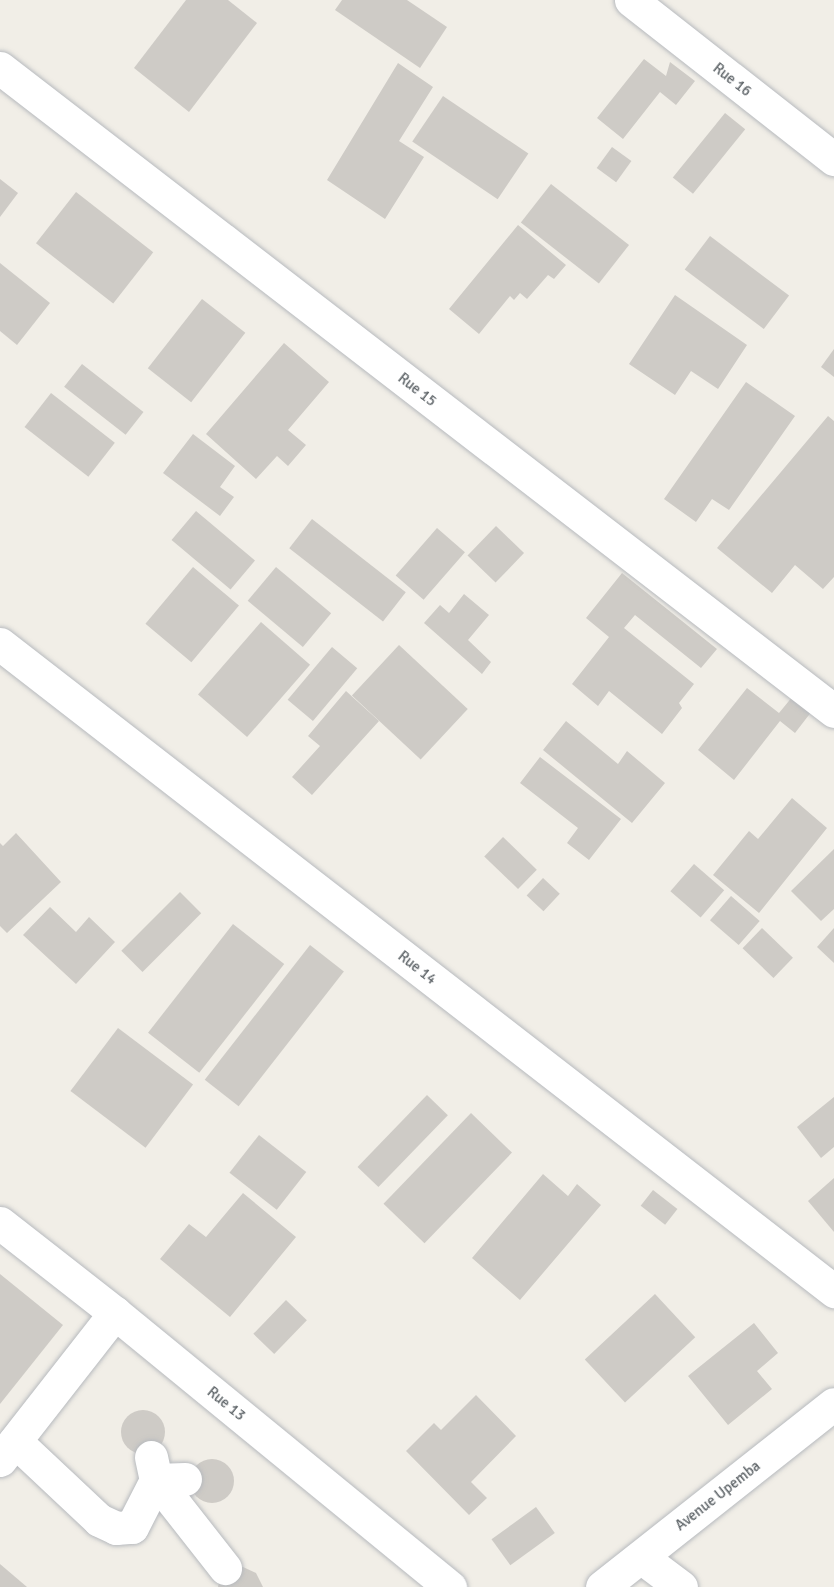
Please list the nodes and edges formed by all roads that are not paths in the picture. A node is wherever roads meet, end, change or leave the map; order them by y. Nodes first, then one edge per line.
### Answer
1 (631, 0) edge
2 (0, 68) edge
3 (834, 159) edge
4 (0, 644) edge
5 (834, 711) edge
6 (0, 1223) edge
7 (834, 1291) edge
8 (115, 1313) junction
9 (834, 1404) edge
10 (8, 1450) edge
11 (640, 1557) junction
12 (225, 1568) dead end
13 (450, 1587) edge
14 (602, 1587) edge
15 (681, 1587) edge

1 - 3 street, Rue 16
2 - 5 street, Rue 15
4 - 7 street, Rue 14
6 - 8 street, Rue 13
8 - 10 street
8 - 13 street, Rue 13
9 - 11 street, Avenue Upemba
10 - 12 street
11 - 14 street, Avenue Upemba
11 - 15 street

